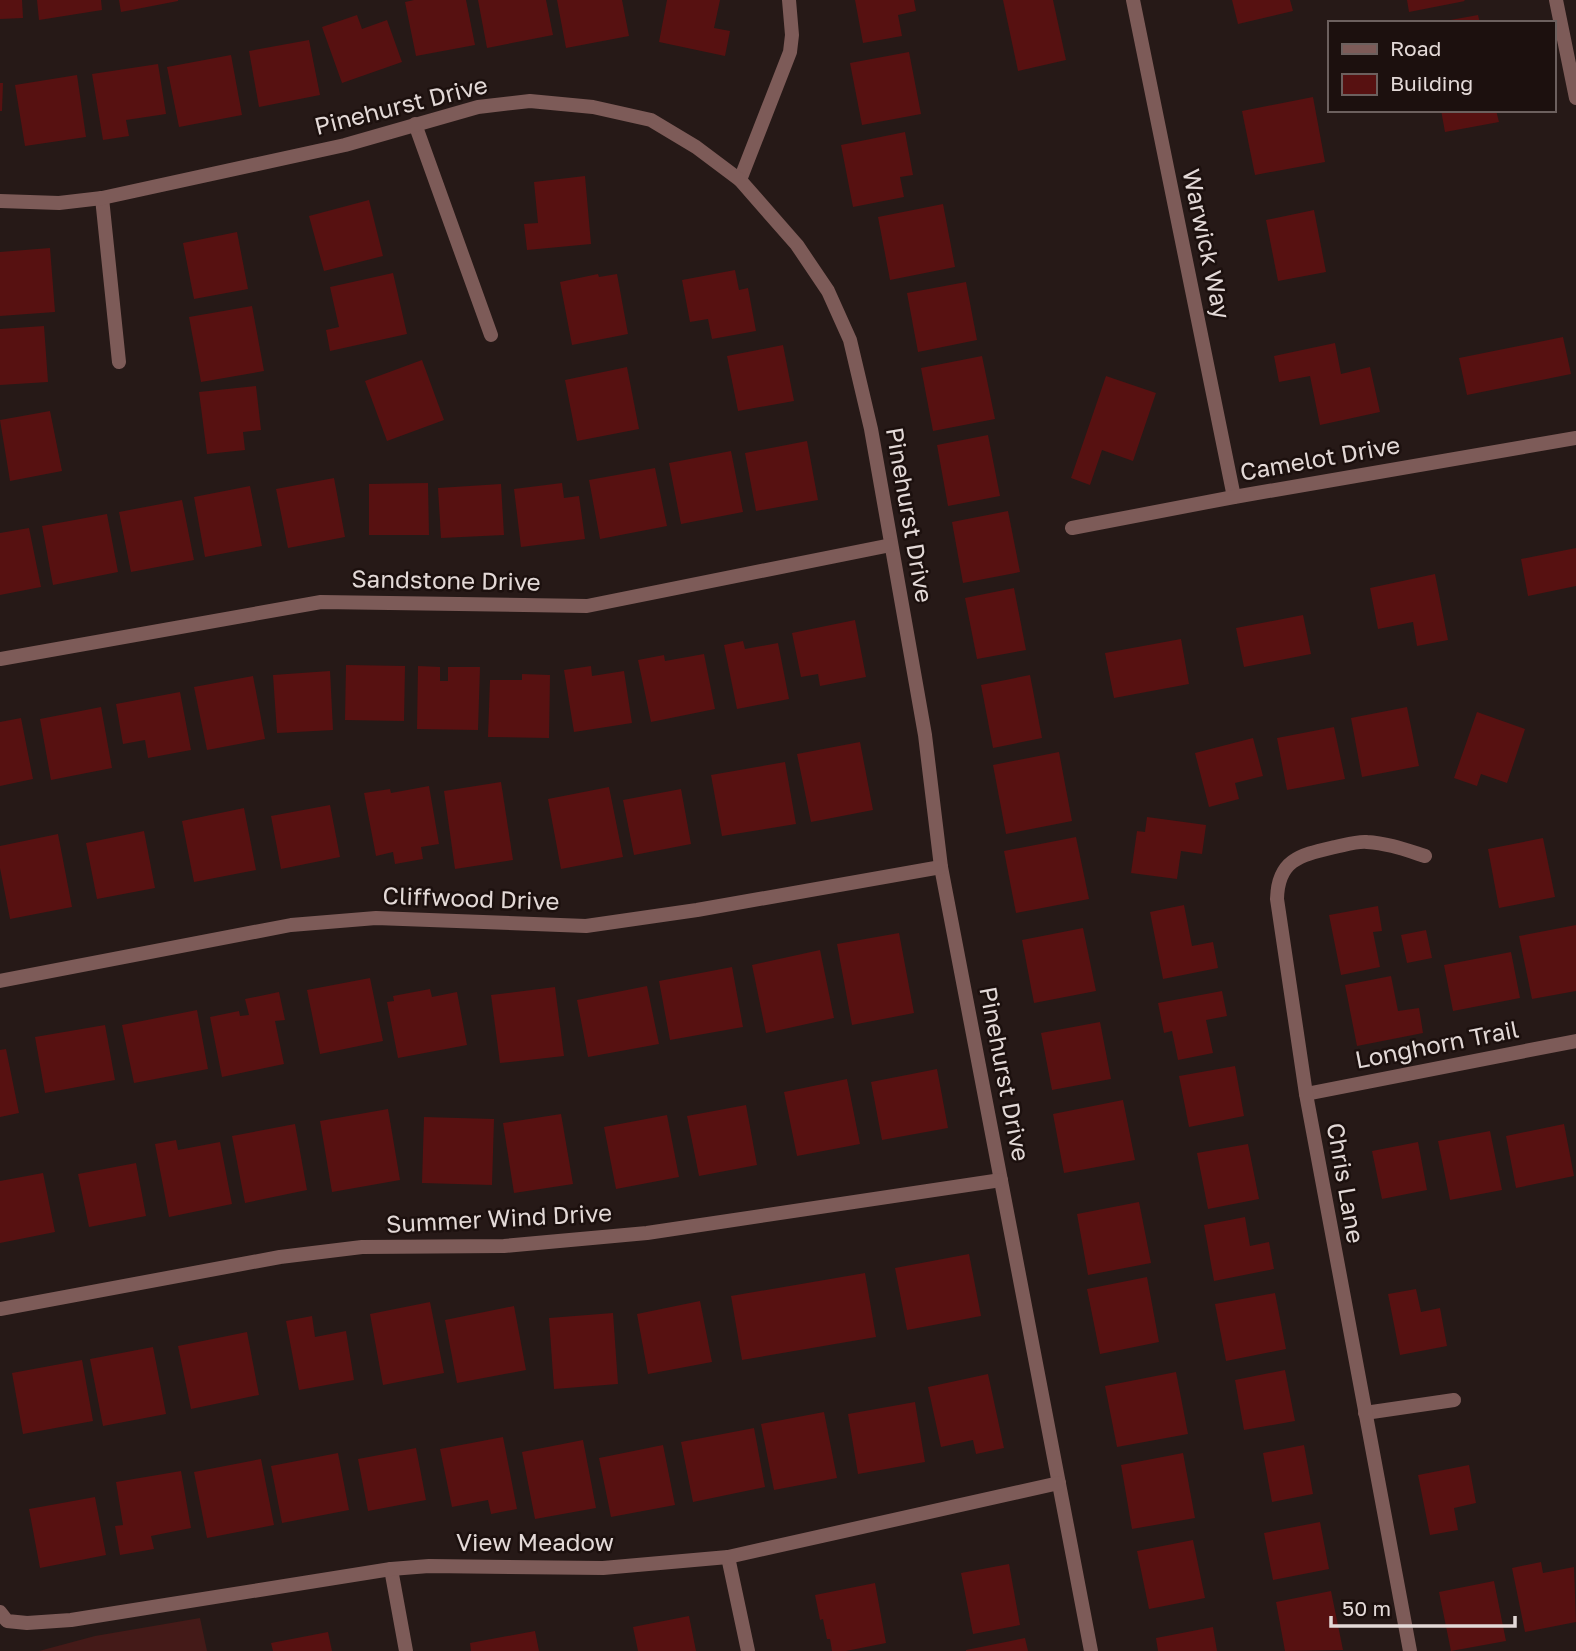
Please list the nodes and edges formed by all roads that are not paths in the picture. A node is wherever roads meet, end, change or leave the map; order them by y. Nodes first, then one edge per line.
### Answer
1 (789, 0) edge
2 (1133, 0) edge
3 (1556, 0) edge
4 (1576, 98) edge
5 (415, 124) junction
6 (740, 180) junction
7 (102, 198) junction
8 (0, 201) edge
9 (491, 335) dead end
10 (119, 362) dead end
11 (1576, 438) edge
12 (1234, 496) junction
13 (1072, 528) dead end
14 (891, 545) junction
15 (0, 659) edge
16 (1425, 856) dead end
17 (941, 867) junction
18 (0, 981) edge
19 (1576, 1041) edge
20 (1306, 1094) junction
21 (1001, 1180) junction
22 (0, 1309) edge
23 (1454, 1400) dead end
24 (1365, 1413) junction
25 (1059, 1483) junction
26 (729, 1557) junction
27 (391, 1569) junction
28 (3, 1616) edge
29 (406, 1651) edge
30 (748, 1651) edge
31 (1091, 1651) edge
32 (1410, 1651) edge

1 - 6 street
2 - 12 street, Warwick Way
3 - 4 street
5 - 6 street, Pinehurst Drive
5 - 7 street, Pinehurst Drive
5 - 9 street
6 - 14 street, Pinehurst Drive
7 - 8 street, Pinehurst Drive
7 - 10 street
11 - 12 street, Camelot Drive
12 - 13 street, Camelot Drive
14 - 15 street, Sandstone Drive
14 - 17 street, Pinehurst Drive
16 - 20 street, Chris Lane
17 - 18 street, Cliffwood Drive
17 - 21 street, Pinehurst Drive
19 - 20 street, Longhorn Trail
20 - 24 street, Chris Lane
21 - 22 street, Summer Wind Drive
21 - 25 street, Pinehurst Drive
23 - 24 street
24 - 32 street, Chris Lane
25 - 26 street, View Meadow
25 - 31 street, Pinehurst Drive
26 - 27 street, View Meadow
26 - 30 street
27 - 28 street, View Meadow
27 - 29 street

